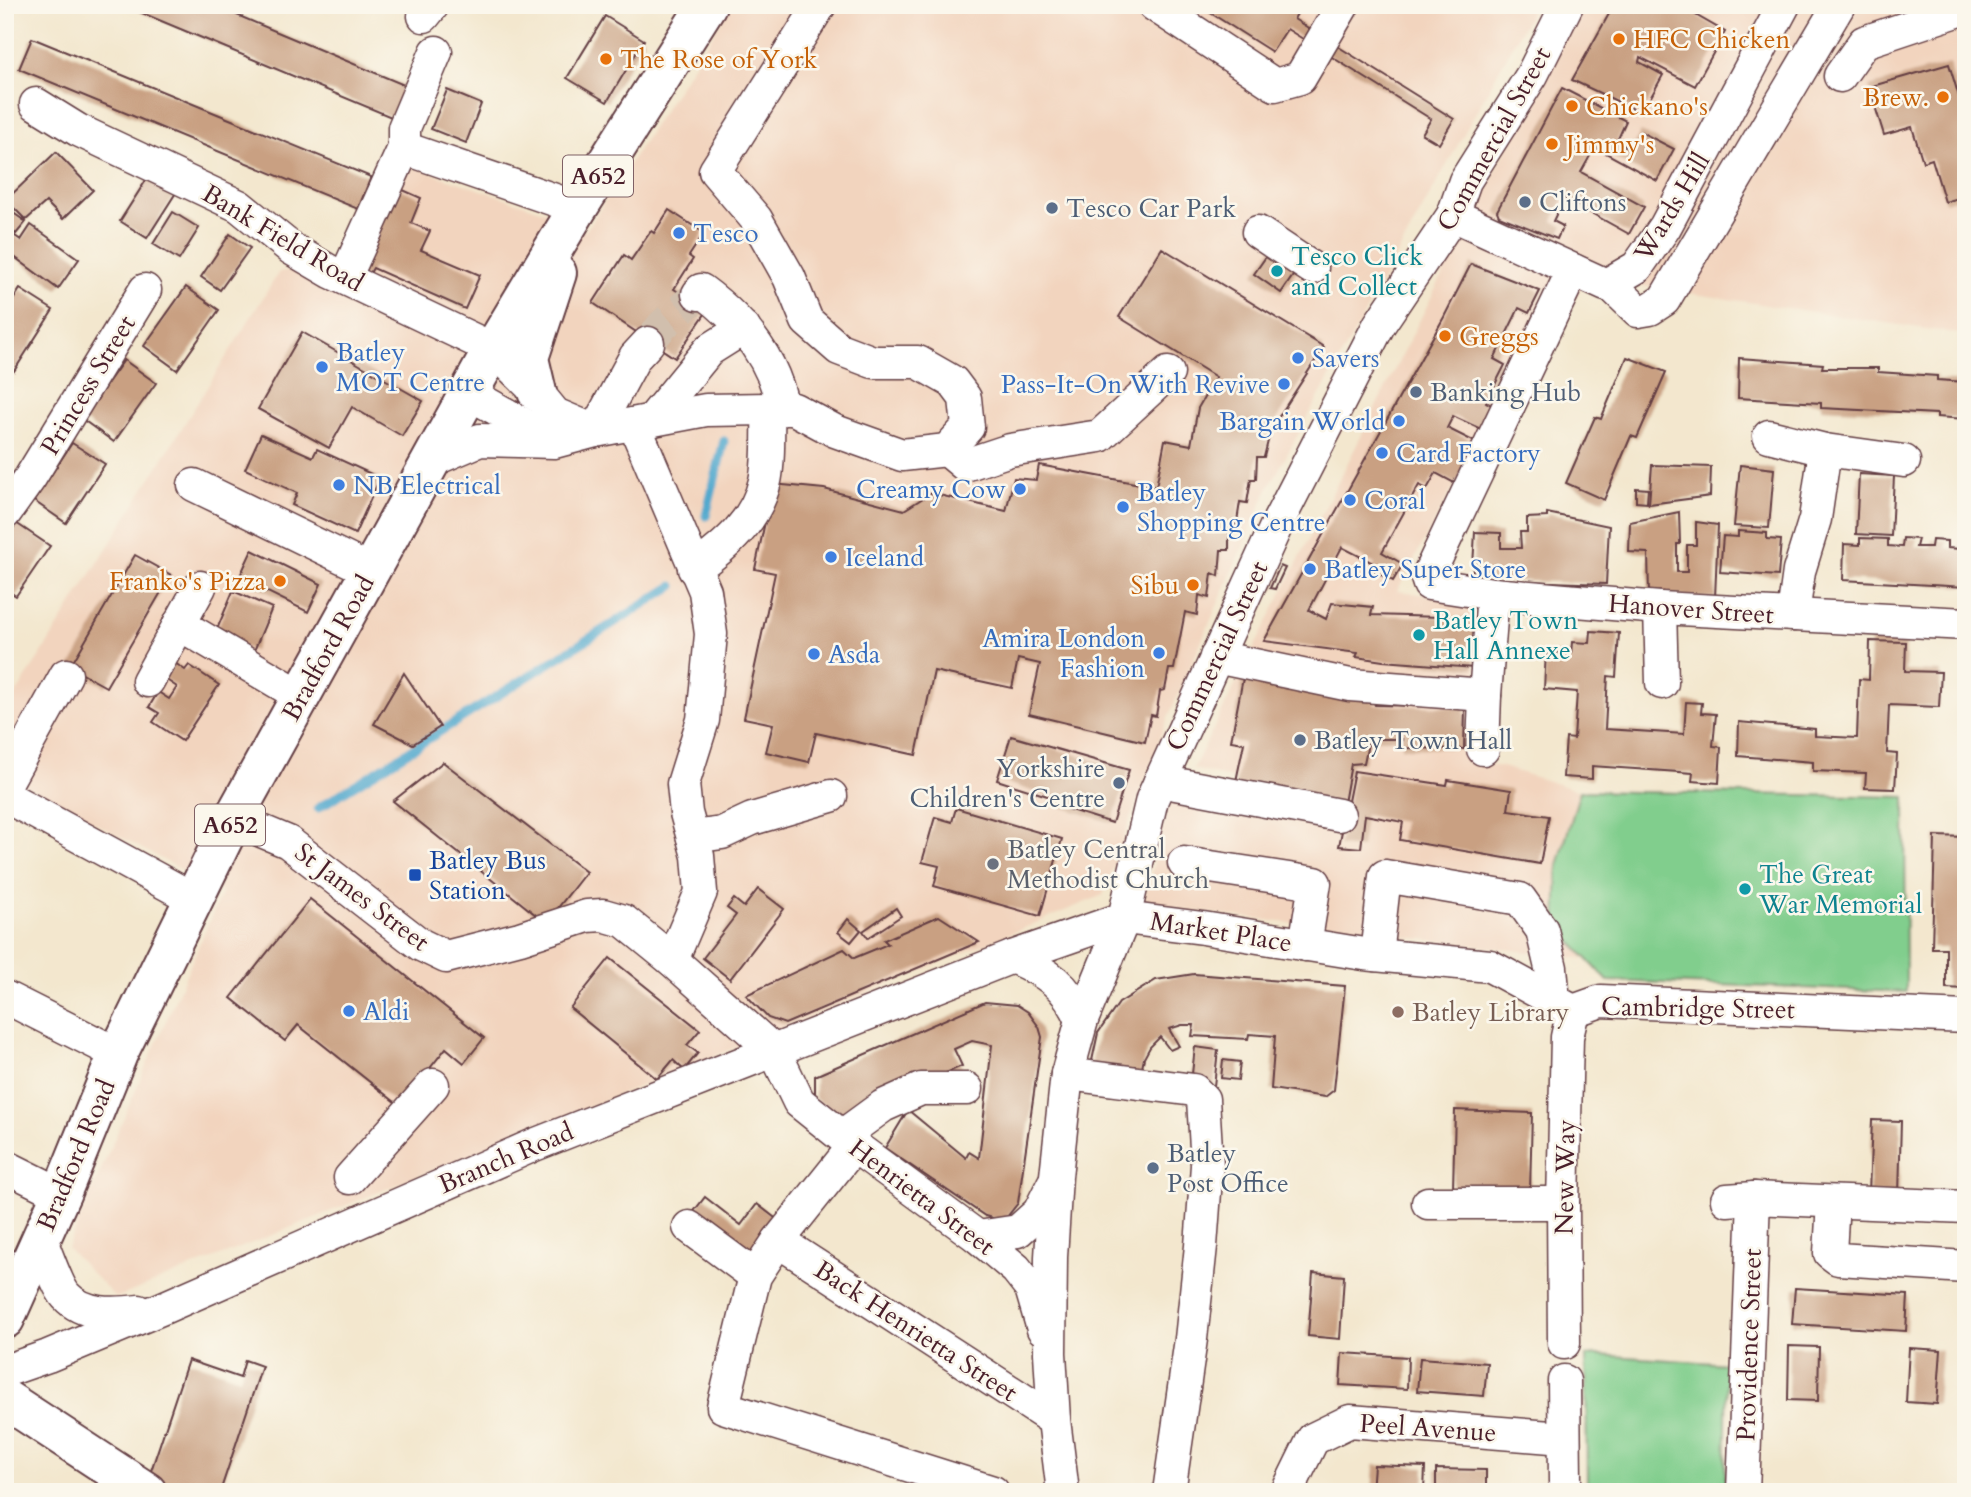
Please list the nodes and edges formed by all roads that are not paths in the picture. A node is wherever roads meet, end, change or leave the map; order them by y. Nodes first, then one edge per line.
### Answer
1 (707, 5) edge
2 (820, 5) edge
3 (1154, 5) edge
4 (1343, 5) edge
5 (1567, 5) edge
6 (1784, 5) edge
7 (1839, 5) edge
8 (1966, 8) edge
9 (436, 52) dead end
10 (1840, 76) dead end
11 (36, 104) dead end
12 (404, 149) junction
13 (578, 208) junction
14 (1453, 215) junction
15 (1258, 232) dead end
16 (1312, 268) dead end
17 (1573, 270) junction
18 (345, 278) junction
19 (1609, 283) junction
20 (145, 290) dead end
21 (698, 294) dead end
22 (744, 328) junction
23 (648, 343) tunnel mouth
24 (493, 349) junction
25 (1168, 373) dead end
26 (537, 392) junction
27 (470, 394) junction
28 (776, 409) junction
29 (642, 422) junction
30 (595, 431) junction
31 (1769, 436) dead end
32 (554, 442) junction
33 (947, 450) junction
34 (1825, 450) junction
35 (433, 460) junction
36 (1904, 461) dead end
37 (194, 485) dead end
38 (5, 513) edge
39 (694, 569) junction
40 (371, 571) junction
41 (200, 587) dead end
42 (1493, 594) junction
43 (1660, 608) junction
44 (1793, 615) junction
45 (179, 624) junction
46 (1966, 624) edge
47 (1216, 657) junction
48 (66, 675) dead end
49 (148, 681) dead end
50 (1662, 683) dead end
51 (1485, 695) junction
52 (301, 696) junction
53 (1483, 749) dead end
54 (1160, 781) junction
55 (5, 785) edge
56 (5, 796) edge
57 (831, 796) dead end
58 (1339, 815) dead end
59 (233, 819) junction
60 (693, 837) junction
61 (1184, 863) dead end
62 (194, 898) junction
63 (1124, 918) junction
64 (1311, 946) junction
65 (1376, 955) junction
66 (1012, 957) junction
67 (672, 960) junction
68 (5, 997) edge
69 (1563, 1006) junction
70 (1966, 1017) edge
71 (1082, 1020) junction
72 (775, 1052) junction
73 (118, 1054) junction
74 (1067, 1074) junction
75 (433, 1085) dead end
76 (967, 1089) dead end
77 (848, 1141) junction
78 (5, 1166) edge
79 (1056, 1176) junction
80 (61, 1194) junction
81 (1833, 1202) junction
82 (1428, 1203) dead end
83 (1563, 1203) junction
84 (1966, 1208) edge
85 (369, 1217) junction
86 (689, 1227) dead end
87 (978, 1237) junction
88 (41, 1241) junction
89 (778, 1241) junction
90 (1966, 1267) edge
91 (755, 1276) junction
92 (163, 1308) junction
93 (5, 1319) edge
94 (1564, 1343) dead end
95 (1050, 1353) junction
96 (5, 1371) edge
97 (1564, 1381) dead end
98 (5, 1399) edge
99 (1054, 1420) junction
100 (1564, 1438) junction
101 (1565, 1482) dead end
102 (147, 1492) edge
103 (993, 1492) edge
104 (1063, 1492) edge
105 (1169, 1492) edge
106 (1287, 1492) edge
107 (1743, 1492) edge

1 - 13 main road, Bradford Road / A652
2 - 33 street
3 - 4 street
5 - 14 street, Commercial Street
6 - 19 street, Wards Hill
7 - 19 street
8 - 10 street
9 - 12 street
11 - 18 street, Bank Field Road
12 - 13 street
12 - 18 street
13 - 24 main road, Bradford Road / A652
13 - 26 main road
14 - 17 street, Wards Hill
14 - 47 street, Commercial Street
15 - 16 street
17 - 19 street, Wards Hill
17 - 42 street, Hanover Street
18 - 24 street, Bank Field Road
20 - 38 street, Princess Street
21 - 22 street
22 - 28 street
22 - 29 street
23 - 30 street
24 - 26 street, Bank Field Road
24 - 27 main road, Bradford Road / A652
25 - 33 street
26 - 30 street, Bank Field Road
27 - 32 street
27 - 35 main road, Bradford Road / A652
28 - 29 street
28 - 33 street
28 - 39 street
29 - 30 street
29 - 39 street
30 - 32 street
31 - 34 street
32 - 35 street
34 - 36 street
34 - 44 street
35 - 40 main road, Bradford Road / A652
37 - 40 street
39 - 60 street
40 - 52 main road, Bradford Road / A652
41 - 45 street
42 - 43 street, Hanover Street
42 - 51 street
43 - 44 street, Hanover Street
43 - 50 street
44 - 46 street, Hanover Street
45 - 49 street
45 - 52 street
47 - 51 street
47 - 54 street, Commercial Street
48 - 55 street
51 - 53 street
52 - 59 main road, Bradford Road / A652
54 - 58 street
54 - 63 street, Commercial Street
56 - 62 street
57 - 60 street
59 - 62 main road, Bradford Road / A652
59 - 67 street, St James Street
60 - 67 street
61 - 64 street
62 - 73 main road, Bradford Road / A652
63 - 64 street, Market Place
63 - 66 street, Branch Road
63 - 71 street, Commercial Street
64 - 65 street
65 - 69 street
65 - 69 street, New Way
66 - 71 street
66 - 72 street, Branch Road
67 - 72 street, St James Street
68 - 73 street
69 - 70 street, Cambridge Street
69 - 83 street, New Way
71 - 74 street, Commercial Street
72 - 77 street, Henrietta Street
72 - 85 street, Branch Road
73 - 80 main road, Bradford Road / A652
74 - 79 street, Commercial Street
74 - 105 street
75 - 85 street
76 - 77 street
77 - 87 street, Henrietta Street
77 - 89 street
78 - 80 street
79 - 87 street
79 - 95 street, Commercial Street
80 - 88 main road, Bradford Road / A652
81 - 84 street, Providence Street
81 - 90 street
81 - 107 street, Providence Street
82 - 83 street
83 - 94 street, New Way
85 - 92 street, Branch Road
86 - 91 street
87 - 95 street, Henrietta Street
88 - 92 street
88 - 93 main road, Bradford Road / A652
89 - 91 street
89 - 99 street, Back Henrietta Street
91 - 103 street
92 - 96 street, Branch Road
95 - 99 street
97 - 100 street
98 - 102 main road
99 - 104 street
100 - 101 street
100 - 106 street, Peel Avenue

